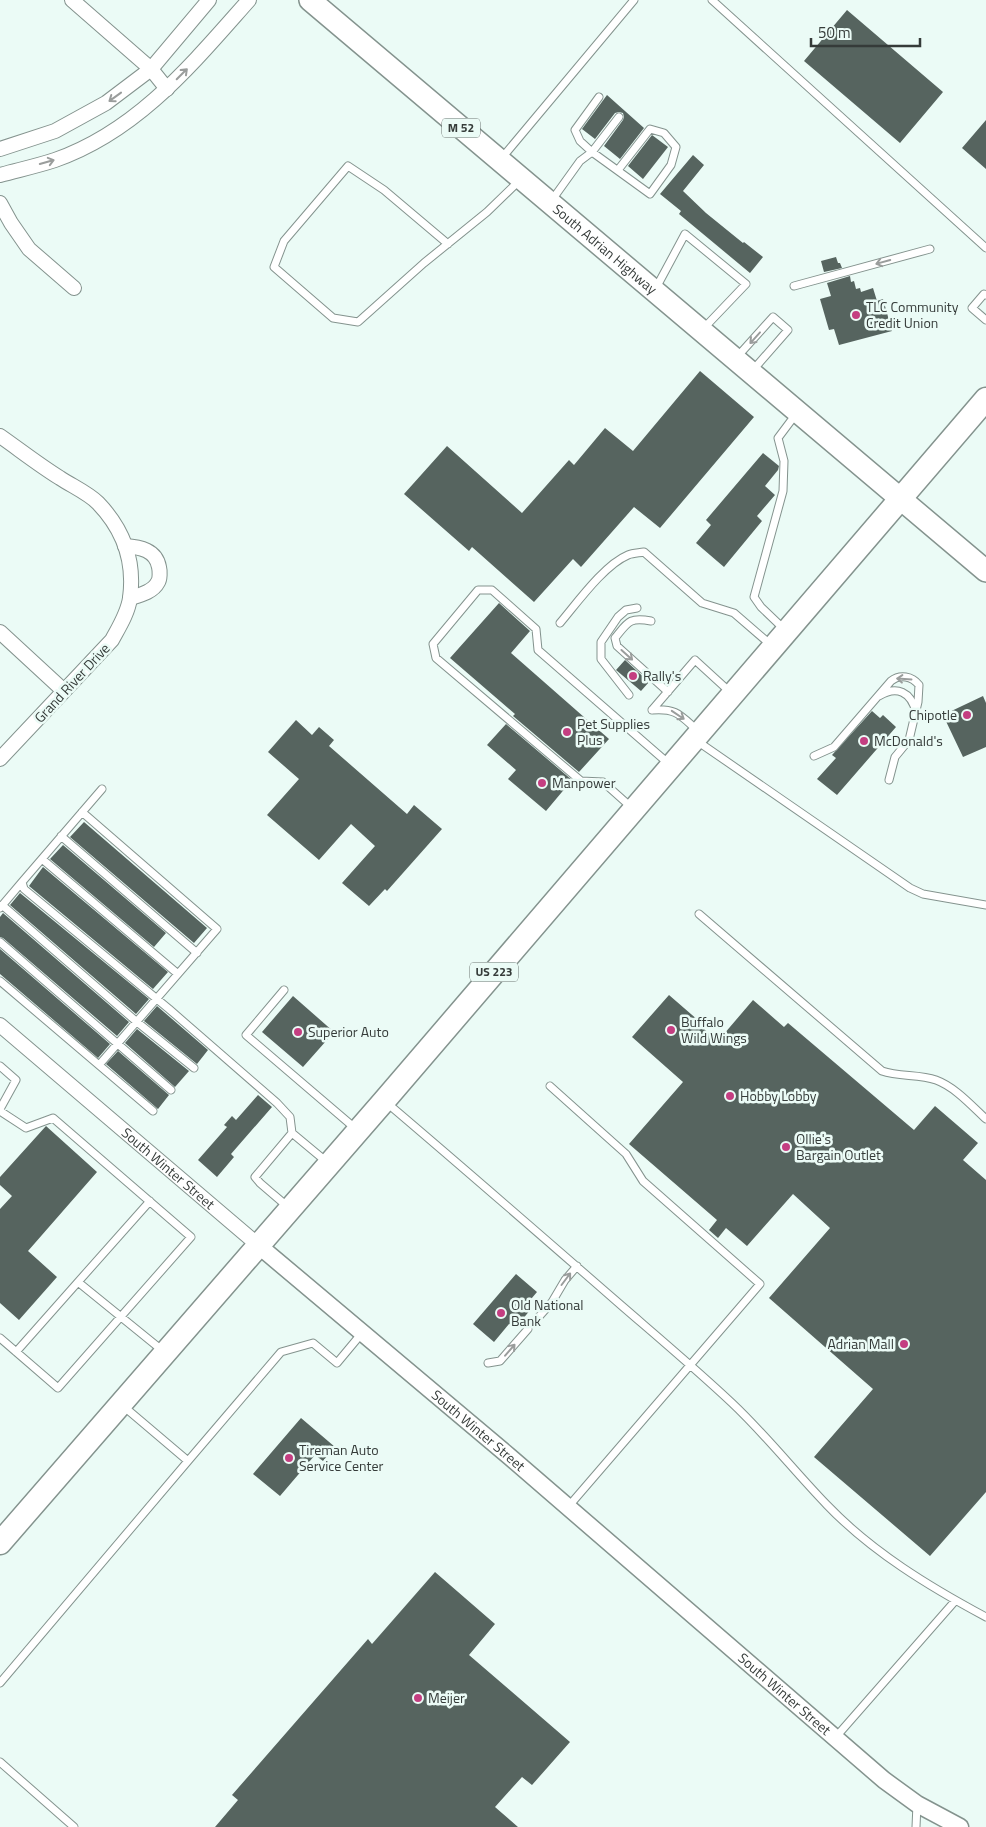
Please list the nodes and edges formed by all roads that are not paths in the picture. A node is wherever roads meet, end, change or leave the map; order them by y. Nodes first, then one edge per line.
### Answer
1 (72, 0) edge
2 (209, 0) edge
3 (249, 0) edge
4 (310, 0) edge
5 (634, 0) edge
6 (712, 0) edge
7 (152, 70) junction
8 (167, 89) junction
9 (599, 97) dead end
10 (618, 117) dead end
11 (0, 149) edge
12 (592, 152) junction
13 (500, 160) junction
14 (618, 170) junction
15 (0, 175) edge
16 (522, 178) junction
17 (550, 202) junction
18 (0, 203) edge
19 (448, 244) junction
20 (986, 248) edge
21 (930, 249) dead end
22 (794, 286) dead end
23 (74, 288) dead end
24 (655, 291) junction
25 (985, 295) edge
26 (986, 320) edge
27 (702, 330) junction
28 (744, 365) junction
29 (986, 399) edge
30 (798, 412) junction
31 (0, 436) edge
32 (901, 498) junction
33 (125, 546) junction
34 (986, 571) edge
35 (130, 598) junction
36 (637, 608) dead end
37 (651, 621) dead end
38 (560, 622) dead end
39 (0, 632) edge
40 (780, 639) junction
41 (64, 690) junction
42 (668, 692) junction
43 (733, 694) junction
44 (629, 695) dead end
45 (875, 699) junction
46 (916, 712) junction
47 (697, 736) junction
48 (814, 756) dead end
49 (0, 759) edge
50 (671, 766) junction
51 (889, 780) dead end
52 (102, 789) dead end
53 (634, 809) junction
54 (82, 812) junction
55 (62, 836) junction
56 (42, 859) junction
57 (22, 882) junction
58 (986, 905) edge
59 (1, 906) edge
60 (700, 914) dead end
61 (0, 942) edge
62 (197, 953) junction
63 (178, 974) junction
64 (0, 981) edge
65 (284, 990) dead end
66 (157, 998) junction
67 (137, 1022) junction
68 (0, 1025) edge
69 (118, 1043) junction
70 (99, 1065) junction
71 (0, 1066) edge
72 (194, 1068) dead end
73 (550, 1086) dead end
74 (171, 1090) dead end
75 (384, 1101) junction
76 (0, 1110) edge
77 (153, 1111) dead end
78 (986, 1118) edge
79 (358, 1130) junction
80 (292, 1133) junction
81 (329, 1164) junction
82 (150, 1201) junction
83 (290, 1208) junction
84 (258, 1245) junction
85 (577, 1266) junction
86 (78, 1282) junction
87 (121, 1316) junction
88 (536, 1320) dead end
89 (528, 1329) dead end
90 (362, 1333) junction
91 (0, 1338) edge
92 (16, 1352) junction
93 (165, 1353) junction
94 (488, 1362) dead end
95 (690, 1365) junction
96 (121, 1404) junction
97 (188, 1461) junction
98 (568, 1507) junction
99 (0, 1543) edge
100 (955, 1601) junction
101 (986, 1618) edge
102 (0, 1683) edge
103 (835, 1738) junction
104 (0, 1762) edge
105 (917, 1804) junction
106 (74, 1827) edge
107 (916, 1827) edge
108 (960, 1827) edge

1 - 7 street
2 - 7 street
8 -> 3 street
4 - 13 main road, South Adrian Highway / M 52
5 - 13 lane
6 - 20 lane
7 - 8 street
7 -> 11 street
15 -> 8 street
9 - 12 lane
10 - 12 lane
12 - 14 lane
12 - 17 lane
13 - 16 main road, South Adrian Highway / M 52
14 - 14 lane
16 - 17 main road, South Adrian Highway / M 52
16 - 19 lane
17 - 24 main road, South Adrian Highway / M 52
18 - 23 street
19 - 19 lane
21 -> 22 lane
24 - 27 main road, South Adrian Highway / M 52
24 - 27 lane
25 - 26 lane
27 - 28 main road, South Adrian Highway / M 52
28 -> 28 lane
28 - 30 main road, South Adrian Highway / M 52
29 - 32 highway, US 223
30 - 32 main road, South Adrian Highway / M 52
30 - 40 lane
31 - 33 street, Grand River Drive
32 - 34 main road, South Adrian Highway
32 - 40 highway, US 223
33 - 35 street, Grand River Drive
33 - 35 street
35 - 41 street, Grand River Drive
36 - 44 lane
37 -> 42 lane
38 - 40 lane
39 - 41 street
40 - 43 highway, US 223
41 - 49 street, Grand River Drive
42 - 43 lane
42 -> 47 lane
43 - 47 highway, US 223
45 - 46 lane
46 -> 45 lane
45 - 48 lane
46 - 51 lane
47 - 50 highway, US 223
47 - 58 lane
50 - 53 highway, US 223
50 - 53 lane
52 - 54 lane
53 - 75 highway, US 223
54 - 55 lane
54 - 62 lane
55 - 56 lane
55 - 62 lane
56 - 57 lane
56 - 63 lane
57 - 59 lane
57 - 66 lane
59 - 67 lane
60 - 78 lane
61 - 69 lane
62 - 63 lane
63 - 66 lane
64 - 70 lane
65 - 79 lane
66 - 67 lane
66 - 80 lane
67 - 69 lane
67 - 72 lane
68 - 84 street, South Winter Street
69 - 70 lane
69 - 74 lane
70 - 77 lane
71 - 76 lane
73 - 95 lane
75 - 79 highway, US 223
75 - 85 lane
76 - 82 lane
79 - 81 highway, US 223
80 - 81 lane
80 - 83 lane
81 - 83 highway, US 223
82 - 86 lane
82 - 87 lane
83 - 84 highway, US 223
84 - 90 street, South Winter Street
84 - 93 highway, US 223
88 -> 85 lane
85 - 95 lane
86 - 87 lane
86 - 92 lane
87 - 92 lane
87 - 93 lane
94 -> 89 lane
90 - 97 lane
90 - 98 street, South Winter Street
91 - 92 lane
93 - 96 highway, US 223
95 - 98 lane
95 - 100 lane
96 - 97 lane
96 - 99 highway, US 223
97 - 102 lane
98 - 103 street, South Winter Street
100 - 101 lane
100 - 103 lane
103 - 105 street, South Winter Street
104 - 106 lane
105 - 107 lane
105 - 108 street, South Winter Street

